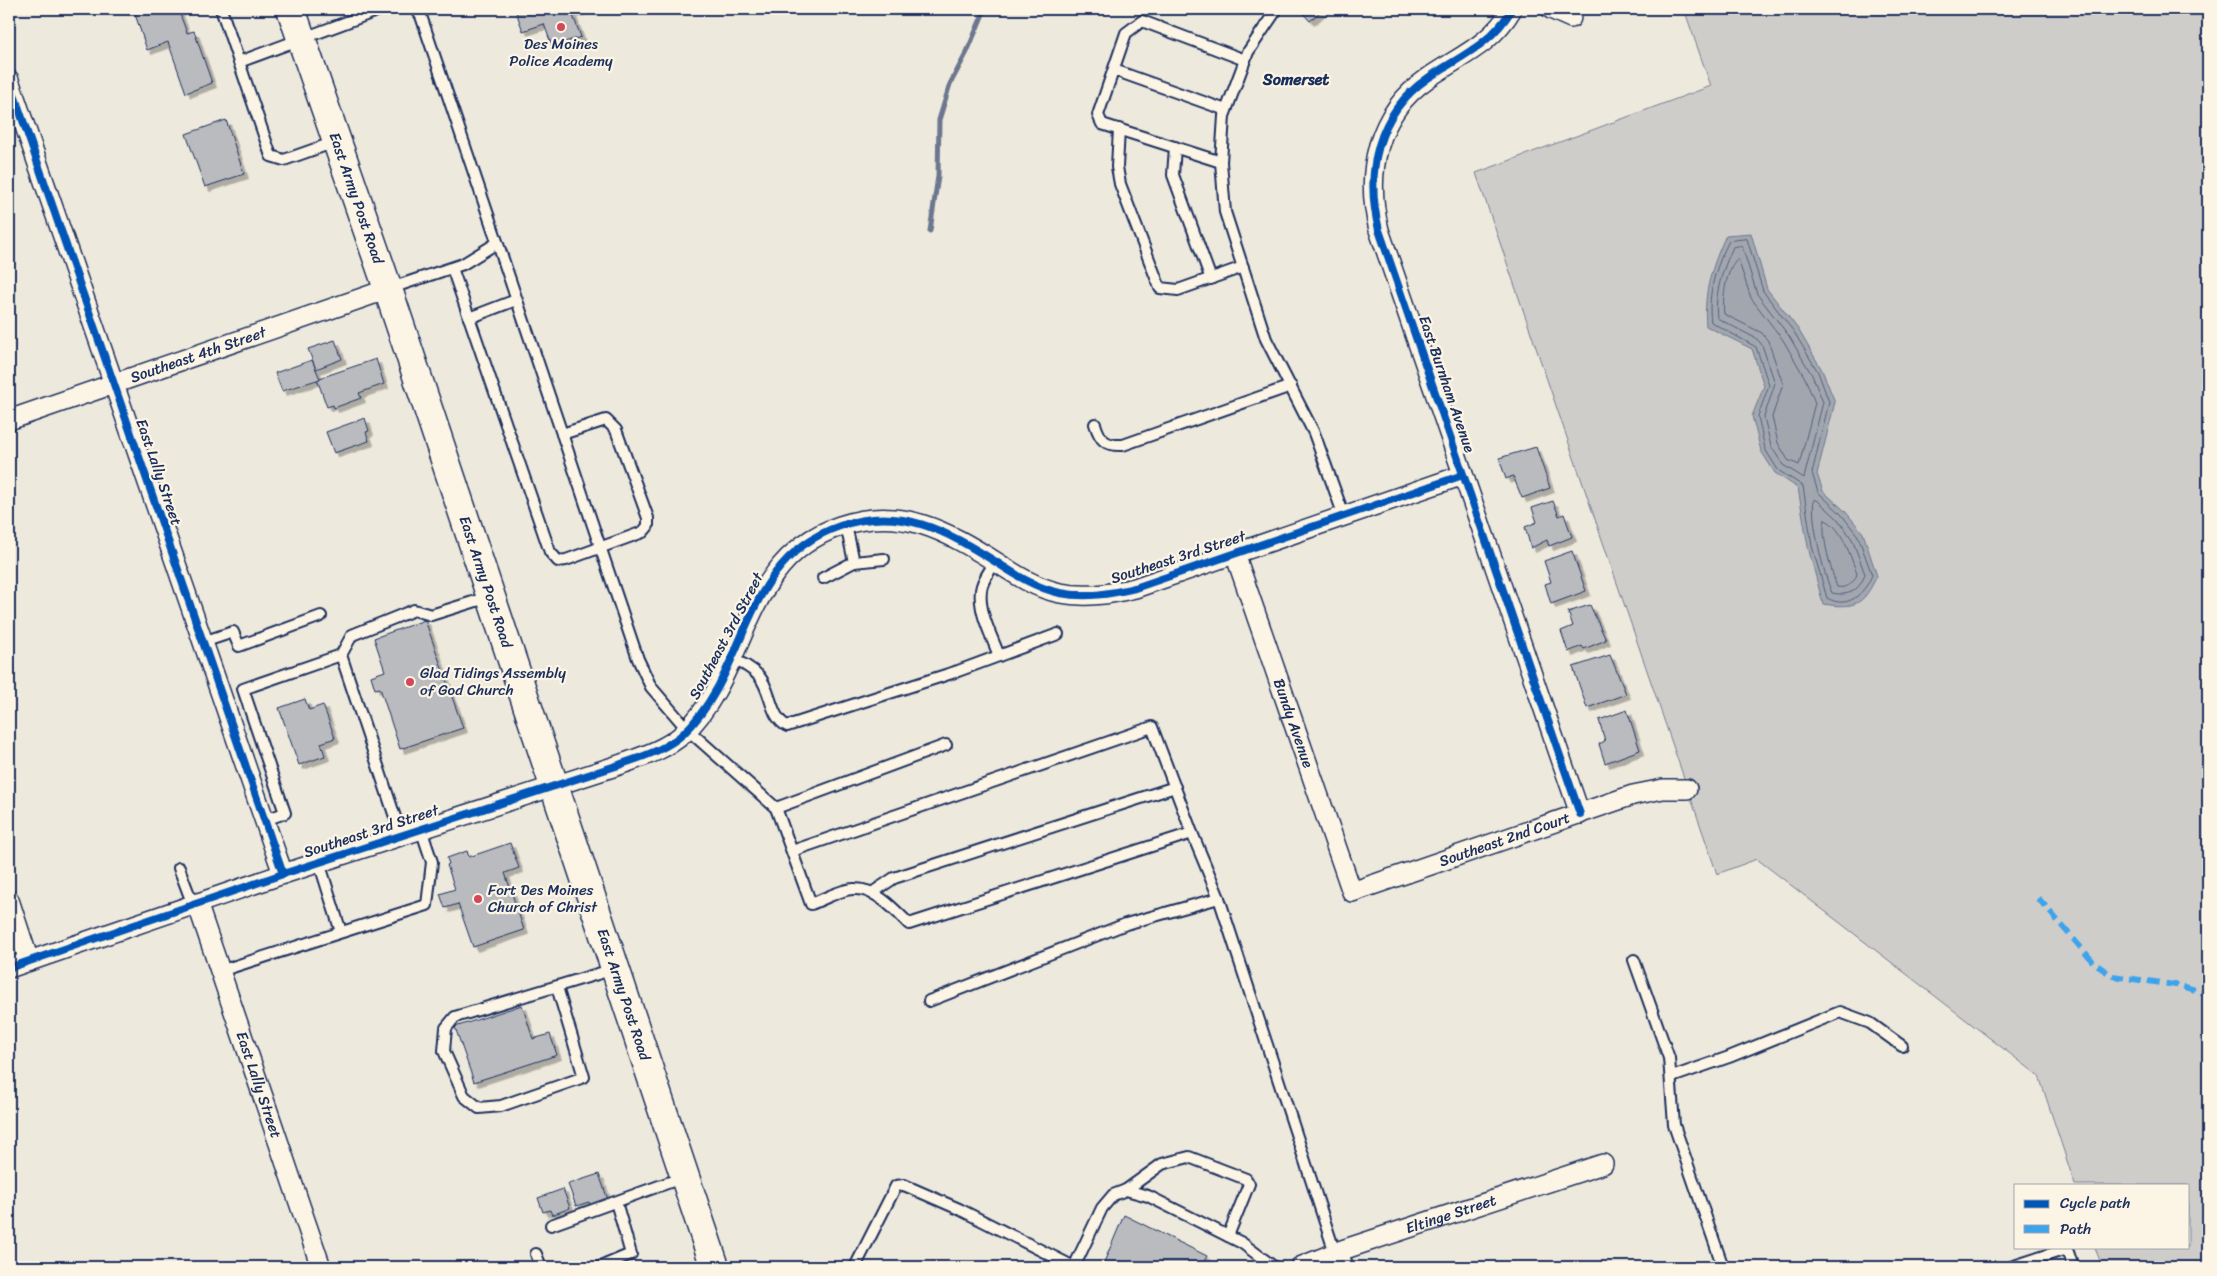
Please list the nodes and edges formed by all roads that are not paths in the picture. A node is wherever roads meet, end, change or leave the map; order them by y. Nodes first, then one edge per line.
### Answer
1 (221, 9) edge
2 (382, 9) edge
3 (416, 9) edge
4 (1277, 9) edge
5 (1512, 9) edge
6 (1551, 9) edge
7 (290, 10) edge
8 (1571, 18) dead end
9 (301, 39) junction
10 (1245, 60) junction
11 (239, 62) junction
12 (1114, 70) junction
13 (9, 80) edge
14 (1226, 110) junction
15 (1119, 129) junction
16 (336, 141) junction
17 (1175, 147) junction
18 (1221, 162) junction
19 (497, 243) junction
20 (1243, 267) junction
21 (452, 268) junction
22 (1211, 279) junction
23 (388, 290) junction
24 (516, 300) junction
25 (469, 318) junction
26 (114, 384) junction
27 (1291, 386) junction
28 (9, 420) edge
29 (1095, 424) dead end
30 (562, 434) junction
31 (1463, 475) junction
32 (1344, 516) junction
33 (846, 525) junction
34 (601, 548) junction
35 (1235, 554) junction
36 (884, 559) dead end
37 (854, 562) junction
38 (995, 562) junction
39 (823, 578) dead end
40 (490, 597) junction
41 (321, 616) dead end
42 (1058, 634) dead end
43 (203, 642) junction
44 (341, 655) junction
45 (999, 656) junction
46 (730, 658) junction
47 (687, 729) junction
48 (946, 745) dead end
49 (554, 786) junction
50 (1175, 787) junction
51 (1686, 789) dead end
52 (776, 808) junction
53 (1580, 814) junction
54 (264, 820) junction
55 (421, 829) junction
56 (1192, 833) junction
57 (401, 835) junction
58 (792, 851) junction
59 (319, 862) junction
60 (179, 868) dead end
61 (283, 874) junction
62 (1352, 892) joint
63 (872, 893) junction
64 (1219, 898) junction
65 (9, 900) edge
66 (195, 904) junction
67 (341, 932) junction
68 (1634, 960) dead end
69 (29, 961) junction
70 (9, 968) edge
71 (615, 968) junction
72 (220, 971) junction
73 (557, 987) junction
74 (930, 1002) dead end
75 (1902, 1046) dead end
76 (1672, 1077) junction
77 (1603, 1164) dead end
78 (685, 1177) junction
79 (1126, 1190) junction
80 (616, 1202) junction
81 (551, 1225) dead end
82 (1228, 1236) junction
83 (536, 1254) dead end
84 (1341, 1257) edge
85 (320, 1267) edge
86 (541, 1267) edge
87 (600, 1267) edge
88 (715, 1267) edge
89 (855, 1267) edge
90 (1074, 1267) edge
91 (1274, 1267) edge
92 (1300, 1267) edge
93 (1723, 1267) edge
94 (2011, 1267) edge
95 (2073, 1267) edge

1 - 11 lane
2 - 9 lane
3 - 19 lane
4 - 10 lane
5 - 31 street, East Burnham Avenue
6 - 8 street
7 - 9 main road, East Army Post Road
9 - 11 lane
9 - 16 main road, East Army Post Road
10 - 12 lane
10 - 14 lane
11 - 16 lane
12 - 14 lane
12 - 15 lane
13 - 26 street, East Lally Street
14 - 18 lane
15 - 17 lane
15 - 22 lane
16 - 23 main road, East Army Post Road
17 - 18 lane
17 - 22 lane
18 - 20 lane
19 - 21 lane
19 - 24 lane
20 - 22 lane
20 - 27 lane
21 - 23 lane
21 - 25 lane
23 - 26 street, Southeast 4th Street
23 - 40 main road, East Army Post Road
24 - 25 lane
24 - 30 lane
25 - 34 lane
26 - 28 street, Southeast 4th Street
26 - 43 street, East Lally Street
27 - 29 lane
27 - 32 lane
30 - 34 lane
30 - 34 lane
31 - 32 street, Southeast 3rd Street
31 - 53 street, East Burnham Avenue
32 - 35 street, Southeast 3rd Street
33 - 37 lane
33 - 38 street, Southeast 3rd Street
33 - 46 street, Southeast 3rd Street
34 - 47 lane
35 - 38 street, Southeast 3rd Street
35 - 62 street, Bundy Avenue
36 - 37 lane
37 - 39 lane
38 - 45 lane
40 - 44 lane
40 - 49 main road, East Army Post Road
41 - 43 lane
42 - 45 lane
43 - 54 street, East Lally Street
44 - 54 lane
44 - 57 lane
45 - 46 lane
46 - 47 street, Southeast 3rd Street
47 - 49 street, Southeast 3rd Street
47 - 52 lane
48 - 52 lane
49 - 55 street, Southeast 3rd Street
49 - 71 main road, East Army Post Road
50 - 56 lane
50 - 58 lane
50 - 63 lane
51 - 53 street, Southeast 2nd Court
52 - 58 lane
53 - 62 street, Southeast 2nd Court
54 - 61 street, East Lally Street
55 - 57 street, Southeast 3rd Street
55 - 67 lane
56 - 63 lane
56 - 64 lane
57 - 59 street, Southeast 3rd Street
58 - 63 lane
59 - 61 street, Southeast 3rd Street
59 - 67 lane
60 - 66 lane
61 - 66 street, Southeast 3rd Street
64 - 74 lane
64 - 84 lane
65 - 69 street
66 - 69 street, Southeast 3rd Street
66 - 72 street, East Lally Street
67 - 72 lane
68 - 76 lane
69 - 70 street, Southeast 3rd Street
71 - 73 lane
71 - 78 main road, East Army Post Road
72 - 85 street, East Lally Street
73 - 73 lane
75 - 76 lane
76 - 93 lane
77 - 84 street, Eltinge Street
78 - 80 lane
78 - 88 main road, East Army Post Road
79 - 82 lane
79 - 82 lane
79 - 90 lane
80 - 81 lane
80 - 87 lane
82 - 91 lane
83 - 86 lane
84 - 92 street, Eltinge Street
89 - 90 lane
94 - 95 lane

